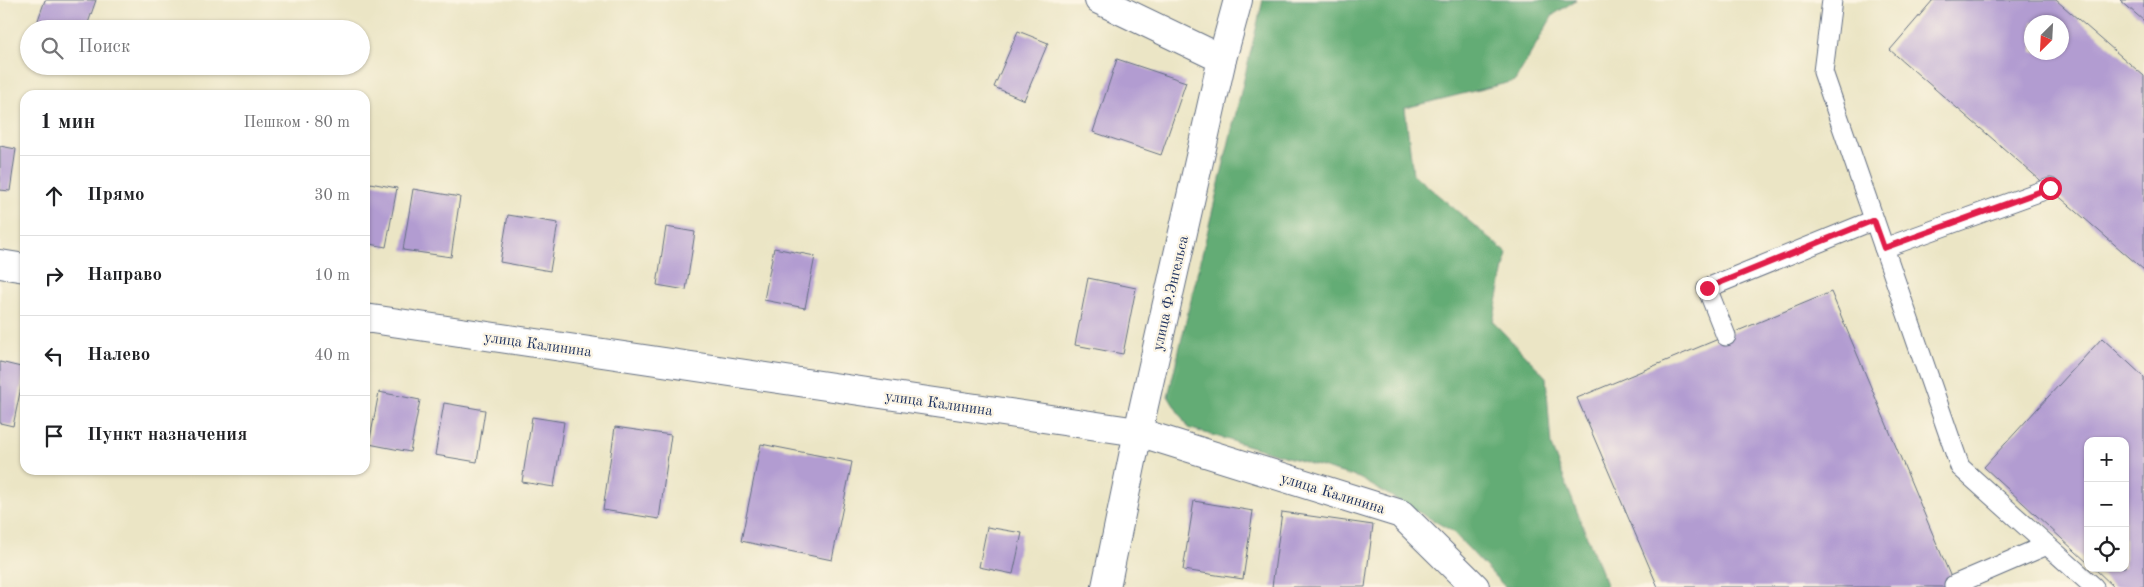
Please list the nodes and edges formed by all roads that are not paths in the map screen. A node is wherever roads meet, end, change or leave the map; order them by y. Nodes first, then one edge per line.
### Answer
1 (1099, 0) edge
2 (1238, 0) edge
3 (1832, 0) edge
4 (1222, 59) junction
5 (2050, 188) dead end
6 (1874, 220) junction
7 (1884, 248) junction
8 (0, 264) edge
9 (20, 267) edge
10 (370, 319) edge
11 (1726, 336) dead end
12 (1138, 432) junction
13 (2047, 545) junction
14 (1954, 585) dead end
15 (1106, 587) edge
16 (1475, 587) edge
17 (2094, 587) edge

1 - 4 street
2 - 4 street, улица Ф.Энгельса
3 - 6 lane
4 - 12 street, улица Ф.Энгельса
5 - 7 lane
6 - 7 lane
6 - 11 lane
7 - 13 lane
8 - 9 street
10 - 12 street, улица Калинина
12 - 15 street, улица Ф.Энгельса
12 - 16 street, улица Калинина
13 - 14 lane
13 - 17 lane

